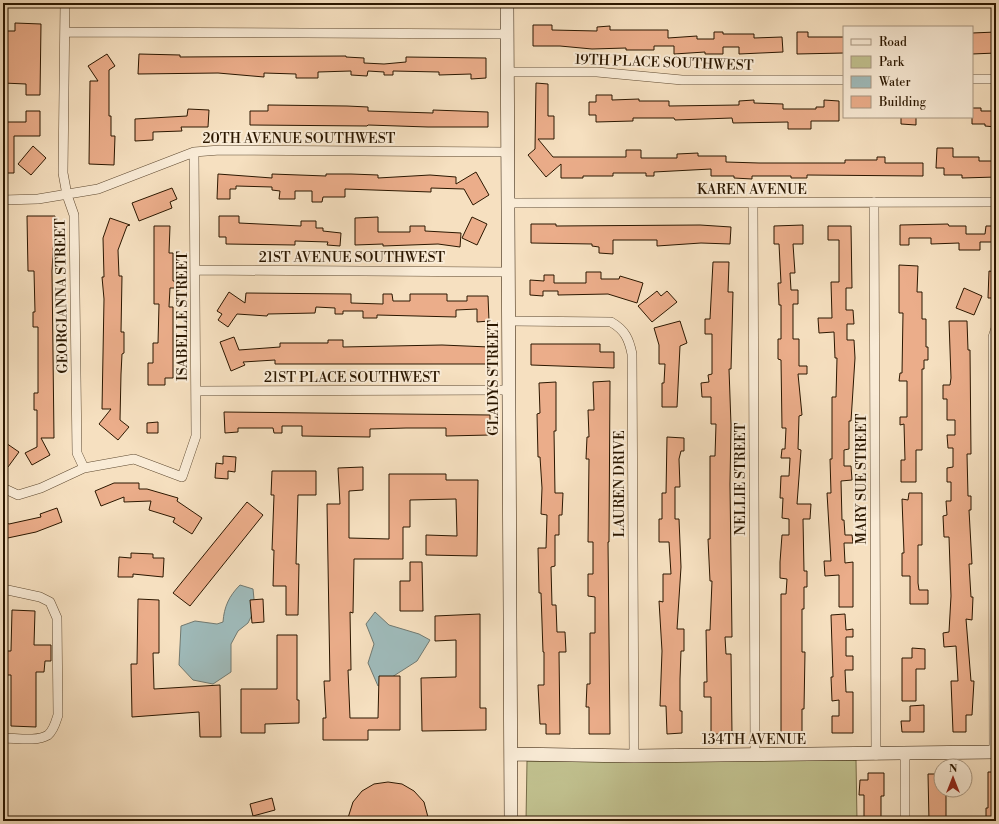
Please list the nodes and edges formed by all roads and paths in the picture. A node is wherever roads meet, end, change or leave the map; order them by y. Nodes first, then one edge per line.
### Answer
1 (65, 3) edge
2 (507, 3) edge
3 (65, 32) junction
4 (506, 34) junction
5 (507, 72) junction
6 (996, 79) edge
7 (843, 80) edge
8 (973, 80) edge
9 (194, 152) junction
10 (507, 152) junction
11 (67, 195) junction
12 (3, 200) edge
13 (874, 202) junction
14 (996, 202) edge
15 (508, 203) junction
16 (753, 203) junction
17 (196, 270) junction
18 (508, 272) junction
19 (509, 321) junction
20 (996, 328) edge
21 (508, 390) junction
22 (197, 391) junction
23 (994, 437) edge
24 (84, 468) junction
25 (3, 488) edge
26 (995, 562) edge
27 (3, 589) edge
28 (995, 685) edge
29 (3, 738) edge
30 (995, 752) edge
31 (511, 754) junction
32 (755, 754) junction
33 (905, 754) junction
34 (876, 755) junction
35 (634, 756) junction
36 (512, 821) edge
37 (905, 821) edge

1 - 3 street, GEORGIANNA STREET
2 - 4 street, GLADYS STREET
3 - 4 street
3 - 11 street, GEORGIANNA STREET
4 - 5 street, GLADYS STREET
5 - 7 street, 19TH PLACE SOUTHWEST
5 - 10 street, GLADYS STREET
6 - 8 street
9 - 10 street, 20TH AVENUE SOUTHWEST
9 - 11 street, 20TH AVENUE SOUTHWEST
9 - 17 street, ISABELLE STREET
10 - 15 street, GLADYS STREET
11 - 12 street, 20TH AVENUE SOUTHWEST
11 - 24 street, GEORGIANNA STREET
13 - 14 street, KAREN AVENUE
13 - 16 street, KAREN AVENUE
13 - 34 street, MARY SUE STREET
15 - 16 street, KAREN AVENUE
15 - 18 street, GLADYS STREET
16 - 32 street, NELLIE STREET
17 - 18 street, 21ST AVENUE SOUTHWEST
17 - 22 street, ISABELLE STREET
18 - 19 street, GLADYS STREET
19 - 21 street, GLADYS STREET
19 - 35 street, LAUREN DRIVE
20 - 23 street
21 - 22 street, 21ST PLACE SOUTHWEST
21 - 31 street, GLADYS STREET
22 - 24 street, ISABELLE STREET
23 - 26 street
24 - 25 street
26 - 28 street
27 - 29 street
28 - 30 street
30 - 33 street, 134TH AVENUE
31 - 35 street, 134TH AVENUE
31 - 36 street, GLADYS STREET
32 - 34 street, 134TH AVENUE
32 - 35 street, 134TH AVENUE
33 - 34 street, 134TH AVENUE
33 - 37 street

